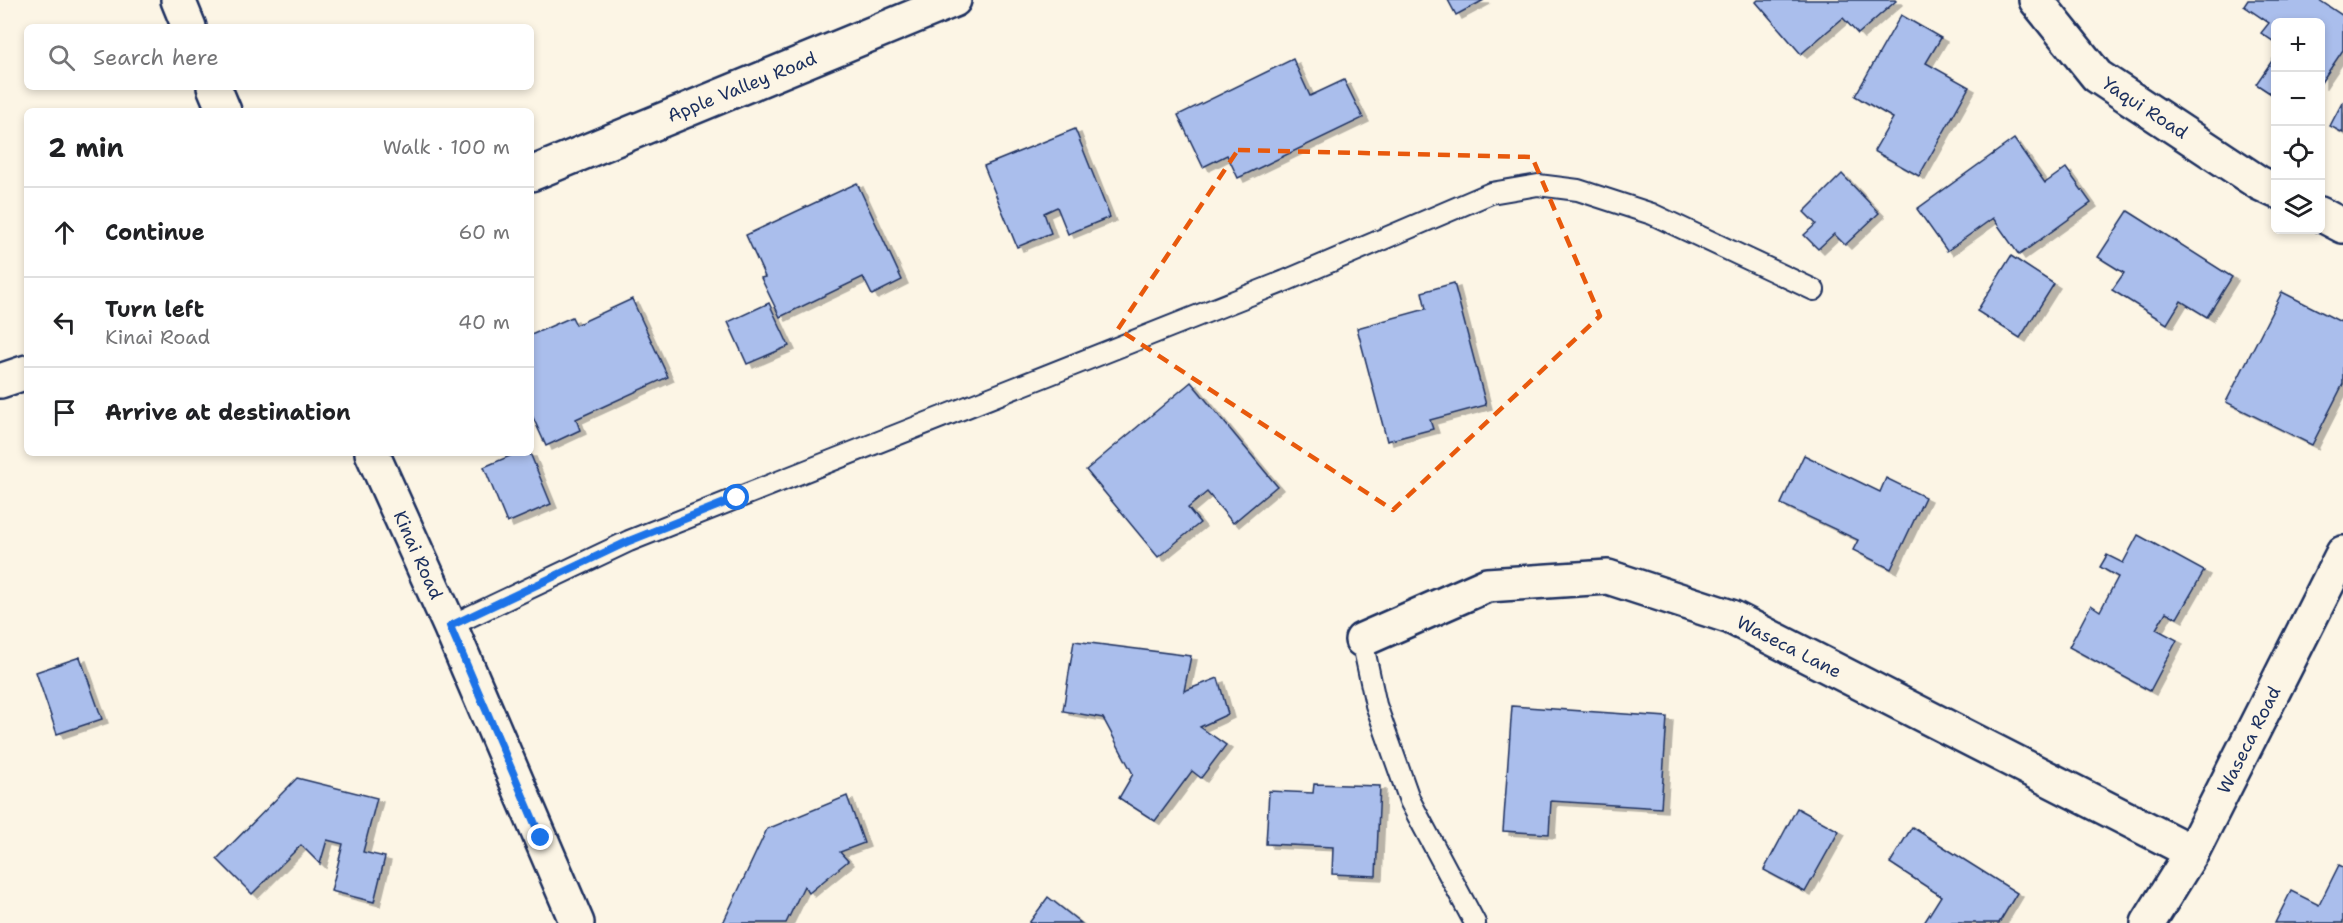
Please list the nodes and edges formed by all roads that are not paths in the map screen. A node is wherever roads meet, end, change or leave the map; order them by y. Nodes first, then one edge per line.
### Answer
1 (178, 0) edge
2 (954, 0) edge
3 (2036, 0) edge
4 (188, 24) edge
5 (215, 90) edge
6 (223, 108) edge
7 (534, 173) edge
8 (2271, 189) edge
9 (2325, 217) edge
10 (2343, 226) edge
11 (1814, 290) dead end
12 (24, 373) edge
13 (0, 381) edge
14 (373, 456) edge
15 (2343, 553) edge
16 (450, 626) junction
17 (1362, 640) joint
18 (2192, 852) junction
19 (577, 923) edge
20 (1475, 923) edge
21 (2148, 923) edge

1 - 4 street
2 - 7 street, Apple Valley Road
3 - 8 street, Yaqui Road
5 - 6 street
9 - 10 street
11 - 16 lane
12 - 13 street
14 - 16 street, Kinai Road
15 - 18 street, Waseca Road
16 - 19 street, Kinai Road
17 - 18 street, Waseca Lane
17 - 20 lane
18 - 21 street, Waseca Road

